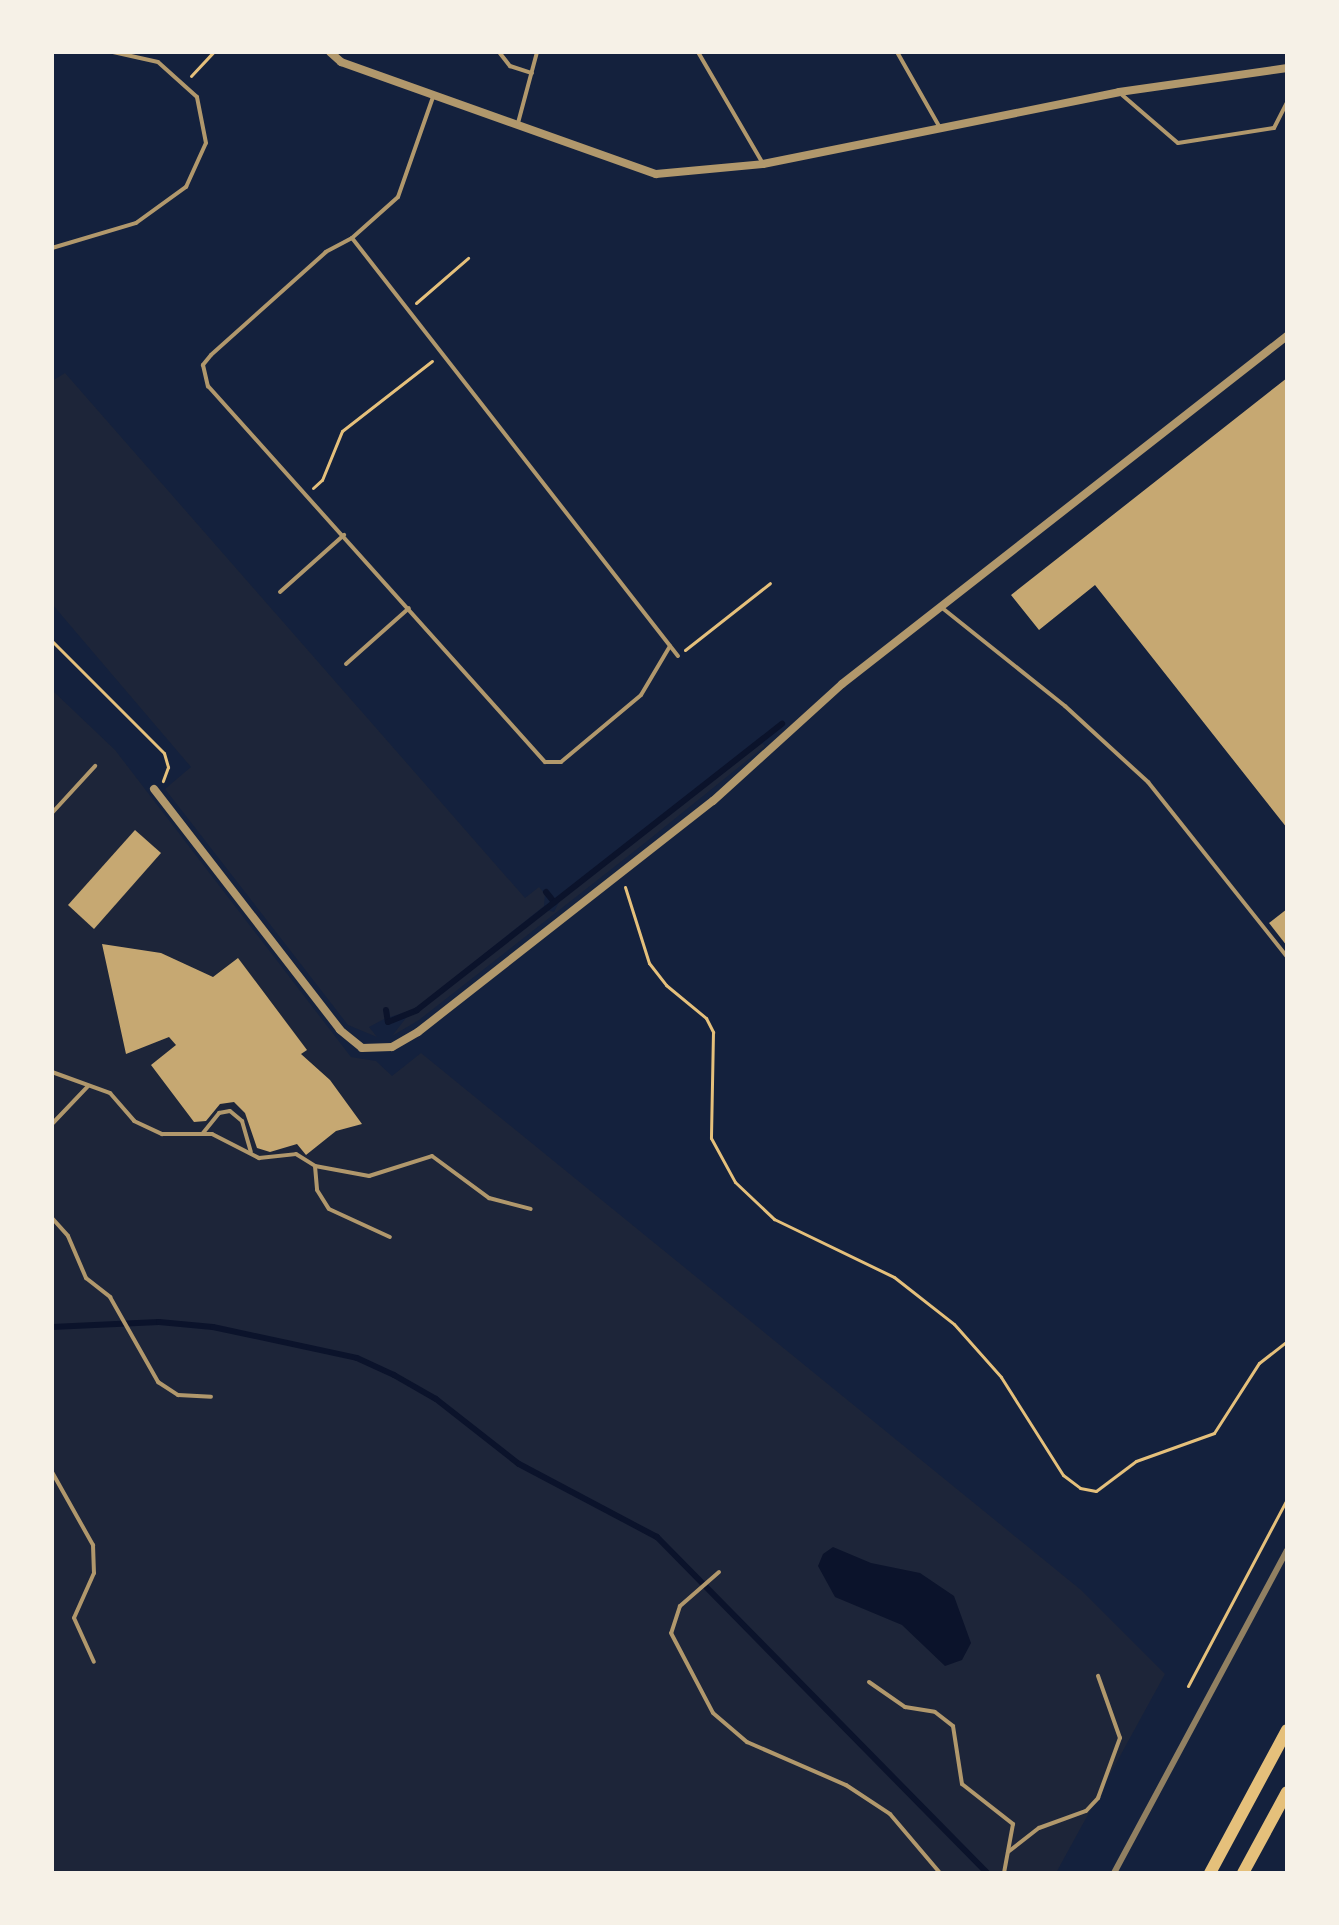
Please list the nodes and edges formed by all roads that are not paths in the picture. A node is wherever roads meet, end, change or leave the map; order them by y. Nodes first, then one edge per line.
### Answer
1 (113, 52) edge
2 (330, 52) edge
3 (346, 52) edge
4 (499, 52) edge
5 (537, 52) edge
6 (698, 52) edge
7 (897, 52) edge
8 (341, 62) junction
9 (1287, 68) edge
10 (532, 73) junction
11 (1119, 92) junction
12 (433, 94) junction
13 (1287, 102) edge
14 (517, 124) junction
15 (940, 129) junction
16 (763, 164) junction
17 (352, 238) junction
18 (52, 248) edge
19 (1287, 336) edge
20 (344, 535) junction
21 (280, 592) dead end
22 (941, 607) junction
23 (409, 608) junction
24 (670, 646) junction
25 (678, 656) road end
26 (346, 664) dead end
27 (95, 766) dead end
28 (154, 789) road end
29 (52, 813) edge
30 (1287, 957) edge
31 (52, 1072) edge
32 (88, 1086) junction
33 (52, 1124) edge
34 (203, 1133) junction
35 (251, 1153) junction
36 (315, 1166) junction
37 (531, 1209) dead end
38 (52, 1218) edge
39 (390, 1237) dead end
40 (211, 1397) dead end
41 (52, 1472) edge
42 (719, 1572) dead end
43 (94, 1662) dead end
44 (1098, 1676) dead end
45 (869, 1682) dead end
46 (1287, 1730) edge
47 (1287, 1792) edge
48 (1006, 1853) junction
49 (940, 1873) edge
50 (1004, 1873) edge
51 (1210, 1873) edge
52 (1243, 1873) edge

1 - 18 lane
2 - 8 street
3 - 8 lane
4 - 10 lane
5 - 10 lane
6 - 16 lane
7 - 15 lane
8 - 12 street
9 - 11 street
10 - 14 lane
11 - 13 lane
11 - 15 street
12 - 14 street
12 - 17 lane
14 - 16 street
15 - 16 street
17 - 20 lane
17 - 24 lane
19 - 22 street
20 - 21 lane
20 - 23 lane
22 - 28 street
22 - 30 lane
23 - 24 lane
23 - 26 lane
24 - 25 lane
27 - 29 lane
31 - 32 lane
32 - 33 lane
32 - 34 lane
34 - 35 lane
34 - 35 lane
35 - 36 lane
36 - 37 lane
36 - 39 lane
38 - 40 lane
41 - 43 lane
42 - 49 lane
44 - 48 lane
45 - 48 lane
46 - 51 highway
47 - 52 highway
48 - 50 lane

